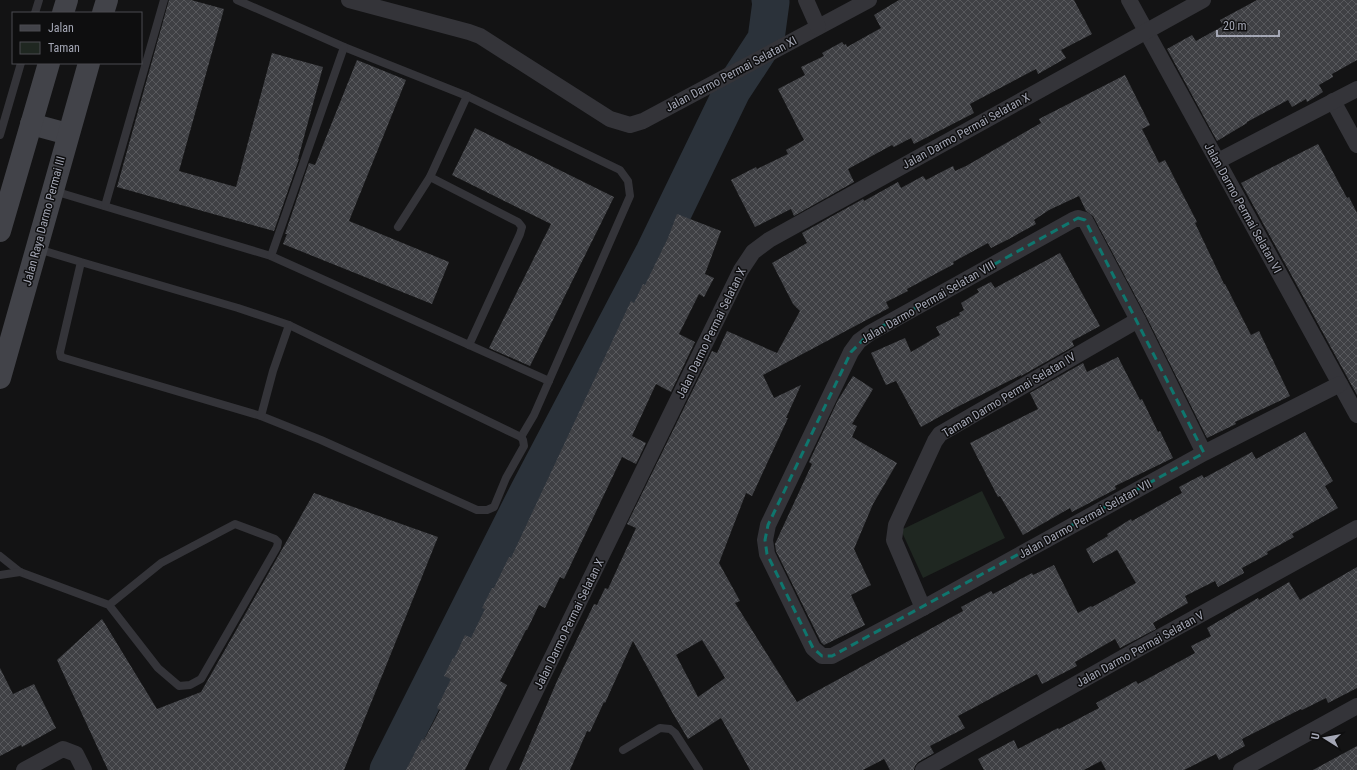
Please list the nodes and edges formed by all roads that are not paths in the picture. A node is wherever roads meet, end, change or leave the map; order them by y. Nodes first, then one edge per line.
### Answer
1 (39, 0) edge
2 (67, 0) edge
3 (107, 0) edge
4 (164, 0) edge
5 (236, 0) edge
6 (349, 0) edge
7 (806, 0) edge
8 (869, 0) edge
9 (1129, 0) edge
10 (1203, 0) edge
11 (35, 12) edge
12 (63, 12) edge
13 (103, 12) edge
14 (818, 27) junction
15 (1146, 31) junction
16 (344, 47) junction
17 (21, 64) edge
18 (49, 64) edge
19 (89, 64) edge
20 (1357, 89) edge
21 (467, 96) junction
22 (1333, 101) junction
23 (31, 124) junction
24 (68, 134) junction
25 (0, 135) edge
26 (1357, 145) edge
27 (1218, 161) junction
28 (430, 177) junction
29 (52, 190) junction
30 (105, 206) junction
31 (3, 207) edge
32 (398, 227) dead end
33 (0, 232) edge
34 (37, 249) junction
35 (271, 256) junction
36 (81, 262) junction
37 (1138, 320) junction
38 (289, 325) junction
39 (469, 345) junction
40 (0, 378) edge
41 (549, 381) junction
42 (1340, 384) junction
43 (1357, 415) edge
44 (261, 416) junction
45 (521, 437) junction
46 (1204, 453) junction
47 (1357, 528) edge
48 (0, 556) edge
49 (20, 572) junction
50 (0, 575) edge
51 (109, 605) junction
52 (923, 608) junction
53 (832, 656) joint
54 (1357, 706) edge
55 (623, 750) dead end
56 (24, 770) edge
57 (84, 770) edge
58 (497, 770) edge
59 (699, 770) edge
60 (923, 770) edge
61 (1241, 770) edge

1 - 11 lane
2 - 12 main road
3 - 13 main road
4 - 30 lane
5 - 16 lane
6 - 14 street, Jalan Darmo Permai Selatan XI
7 - 14 street
8 - 14 street, Jalan Darmo Permai Selatan XI
9 - 15 street, Jalan Darmo Permai Selatan VI
10 - 15 street, Jalan Darmo Permai Selatan X
15 - 27 street, Jalan Darmo Permai Selatan VI
15 - 58 street, Jalan Darmo Permai Selatan X
16 - 21 lane
16 - 35 lane
17 - 25 lane
18 - 23 main road
19 - 24 main road, Jalan Raya Darmo Permai III
20 - 22 street
21 - 28 lane
21 - 41 lane
22 - 26 street
22 - 27 street
23 - 24 main road
23 - 31 main road
24 - 29 main road, Jalan Raya Darmo Permai III
27 - 42 street, Jalan Darmo Permai Selatan VI
28 - 32 lane
28 - 39 lane
29 - 30 lane
29 - 34 main road, Jalan Raya Darmo Permai III
30 - 35 lane
31 - 33 main road
34 - 36 lane
34 - 40 main road, Jalan Raya Darmo Permai III
35 - 39 lane
36 - 38 lane
36 - 44 lane
37 - 46 street, Jalan Darmo Permai Selatan VIII
37 - 52 street, Taman Darmo Permai Selatan IV
37 - 53 street, Jalan Darmo Permai Selatan VIII
38 - 44 lane
38 - 45 lane
39 - 41 lane
41 - 45 lane
42 - 43 street, Jalan Darmo Permai Selatan VI
42 - 46 street, Jalan Darmo Permai Selatan VII
44 - 45 lane
46 - 52 street, Jalan Darmo Permai Selatan VII
47 - 60 street, Jalan Darmo Permai Selatan V
48 - 49 lane
49 - 50 lane
49 - 51 lane
51 - 51 lane
52 - 53 street, Jalan Darmo Permai Selatan VII
54 - 61 street
55 - 59 lane
56 - 57 street

